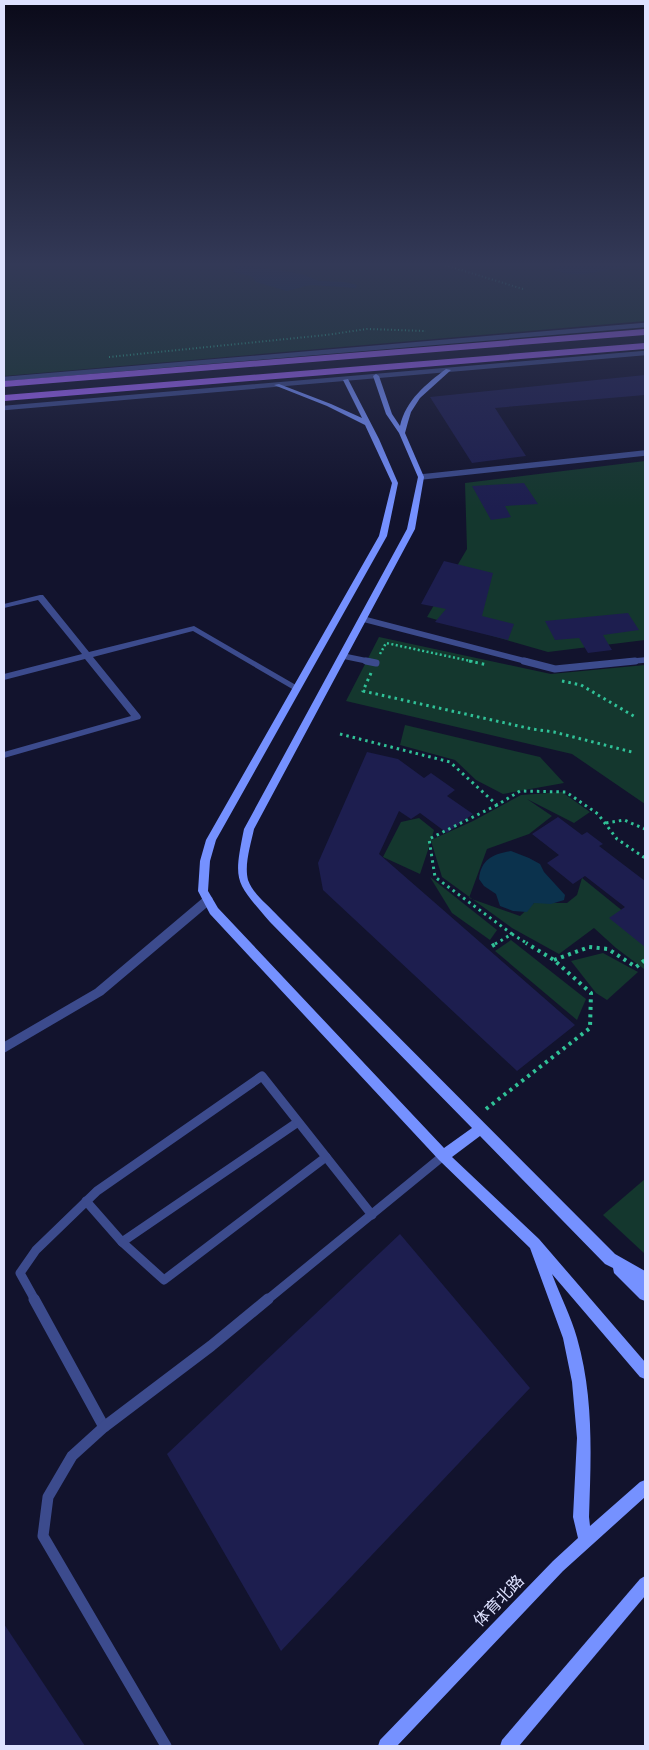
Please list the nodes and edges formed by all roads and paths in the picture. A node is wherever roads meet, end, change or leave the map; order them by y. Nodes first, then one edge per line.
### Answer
1 (244, 344) edge
2 (423, 344) edge
3 (501, 344) edge
4 (645, 346) edge
5 (645, 353) edge
6 (108, 358) dead end
7 (448, 370) junction
8 (376, 376) junction
9 (4, 379) edge
10 (346, 380) junction
11 (4, 384) edge
12 (277, 384) junction
13 (4, 398) edge
14 (4, 408) edge
15 (367, 423) junction
16 (402, 433) junction
17 (645, 453) edge
18 (421, 477) junction
19 (4, 606) edge
20 (363, 619) junction
21 (88, 655) junction
22 (343, 656) junction
23 (645, 660) edge
24 (376, 663) junction
25 (488, 665) dead end
26 (4, 677) edge
27 (554, 679) dead end
28 (297, 688) junction
29 (637, 718) dead end
30 (340, 734) dead end
31 (632, 752) dead end
32 (4, 755) edge
33 (497, 805) junction
34 (606, 824) junction
35 (645, 829) edge
36 (645, 858) edge
37 (208, 900) junction
38 (512, 934) junction
39 (492, 946) dead end
40 (554, 960) junction
41 (645, 960) edge
42 (4, 1048) edge
43 (486, 1109) dead end
44 (298, 1122) junction
45 (482, 1128) junction
46 (444, 1156) junction
47 (326, 1157) junction
48 (86, 1201) junction
49 (372, 1214) junction
50 (122, 1242) junction
51 (534, 1244) junction
52 (610, 1259) junction
53 (645, 1278) edge
54 (645, 1294) edge
55 (645, 1372) edge
56 (104, 1427) junction
57 (645, 1487) edge
58 (586, 1541) junction
59 (645, 1584) edge
60 (166, 1746) edge
61 (386, 1746) edge
62 (508, 1746) edge

1 - 6 path
2 - 9 lane
3 - 11 main road
4 - 13 main road
5 - 7 lane
7 - 8 lane
7 - 16 street
8 - 10 lane
8 - 16 street
10 - 12 lane
10 - 15 street
12 - 14 lane
12 - 15 street
15 - 28 street
16 - 18 street
17 - 18 lane
18 - 20 street
19 - 21 street
20 - 22 street
20 - 23 lane
21 - 26 street
21 - 28 street
21 - 32 street
22 - 24 lane
22 - 45 street
24 - 25 path
24 - 31 path
27 - 29 path
28 - 37 street
30 - 33 path
33 - 34 path
33 - 38 path
34 - 35 path
34 - 36 path
37 - 42 street
37 - 46 street
38 - 39 path
38 - 40 path
40 - 41 path
40 - 43 path
44 - 47 lane
44 - 48 lane
44 - 50 lane
45 - 46 street
45 - 52 street
46 - 49 lane
46 - 51 street
47 - 49 lane
47 - 50 lane
48 - 50 lane
48 - 56 lane
49 - 56 lane
51 - 55 street
51 - 58 street
52 - 53 street
52 - 54 street
56 - 60 lane
57 - 58 street, 体育北路
58 - 61 street, 体育北路
59 - 62 street

